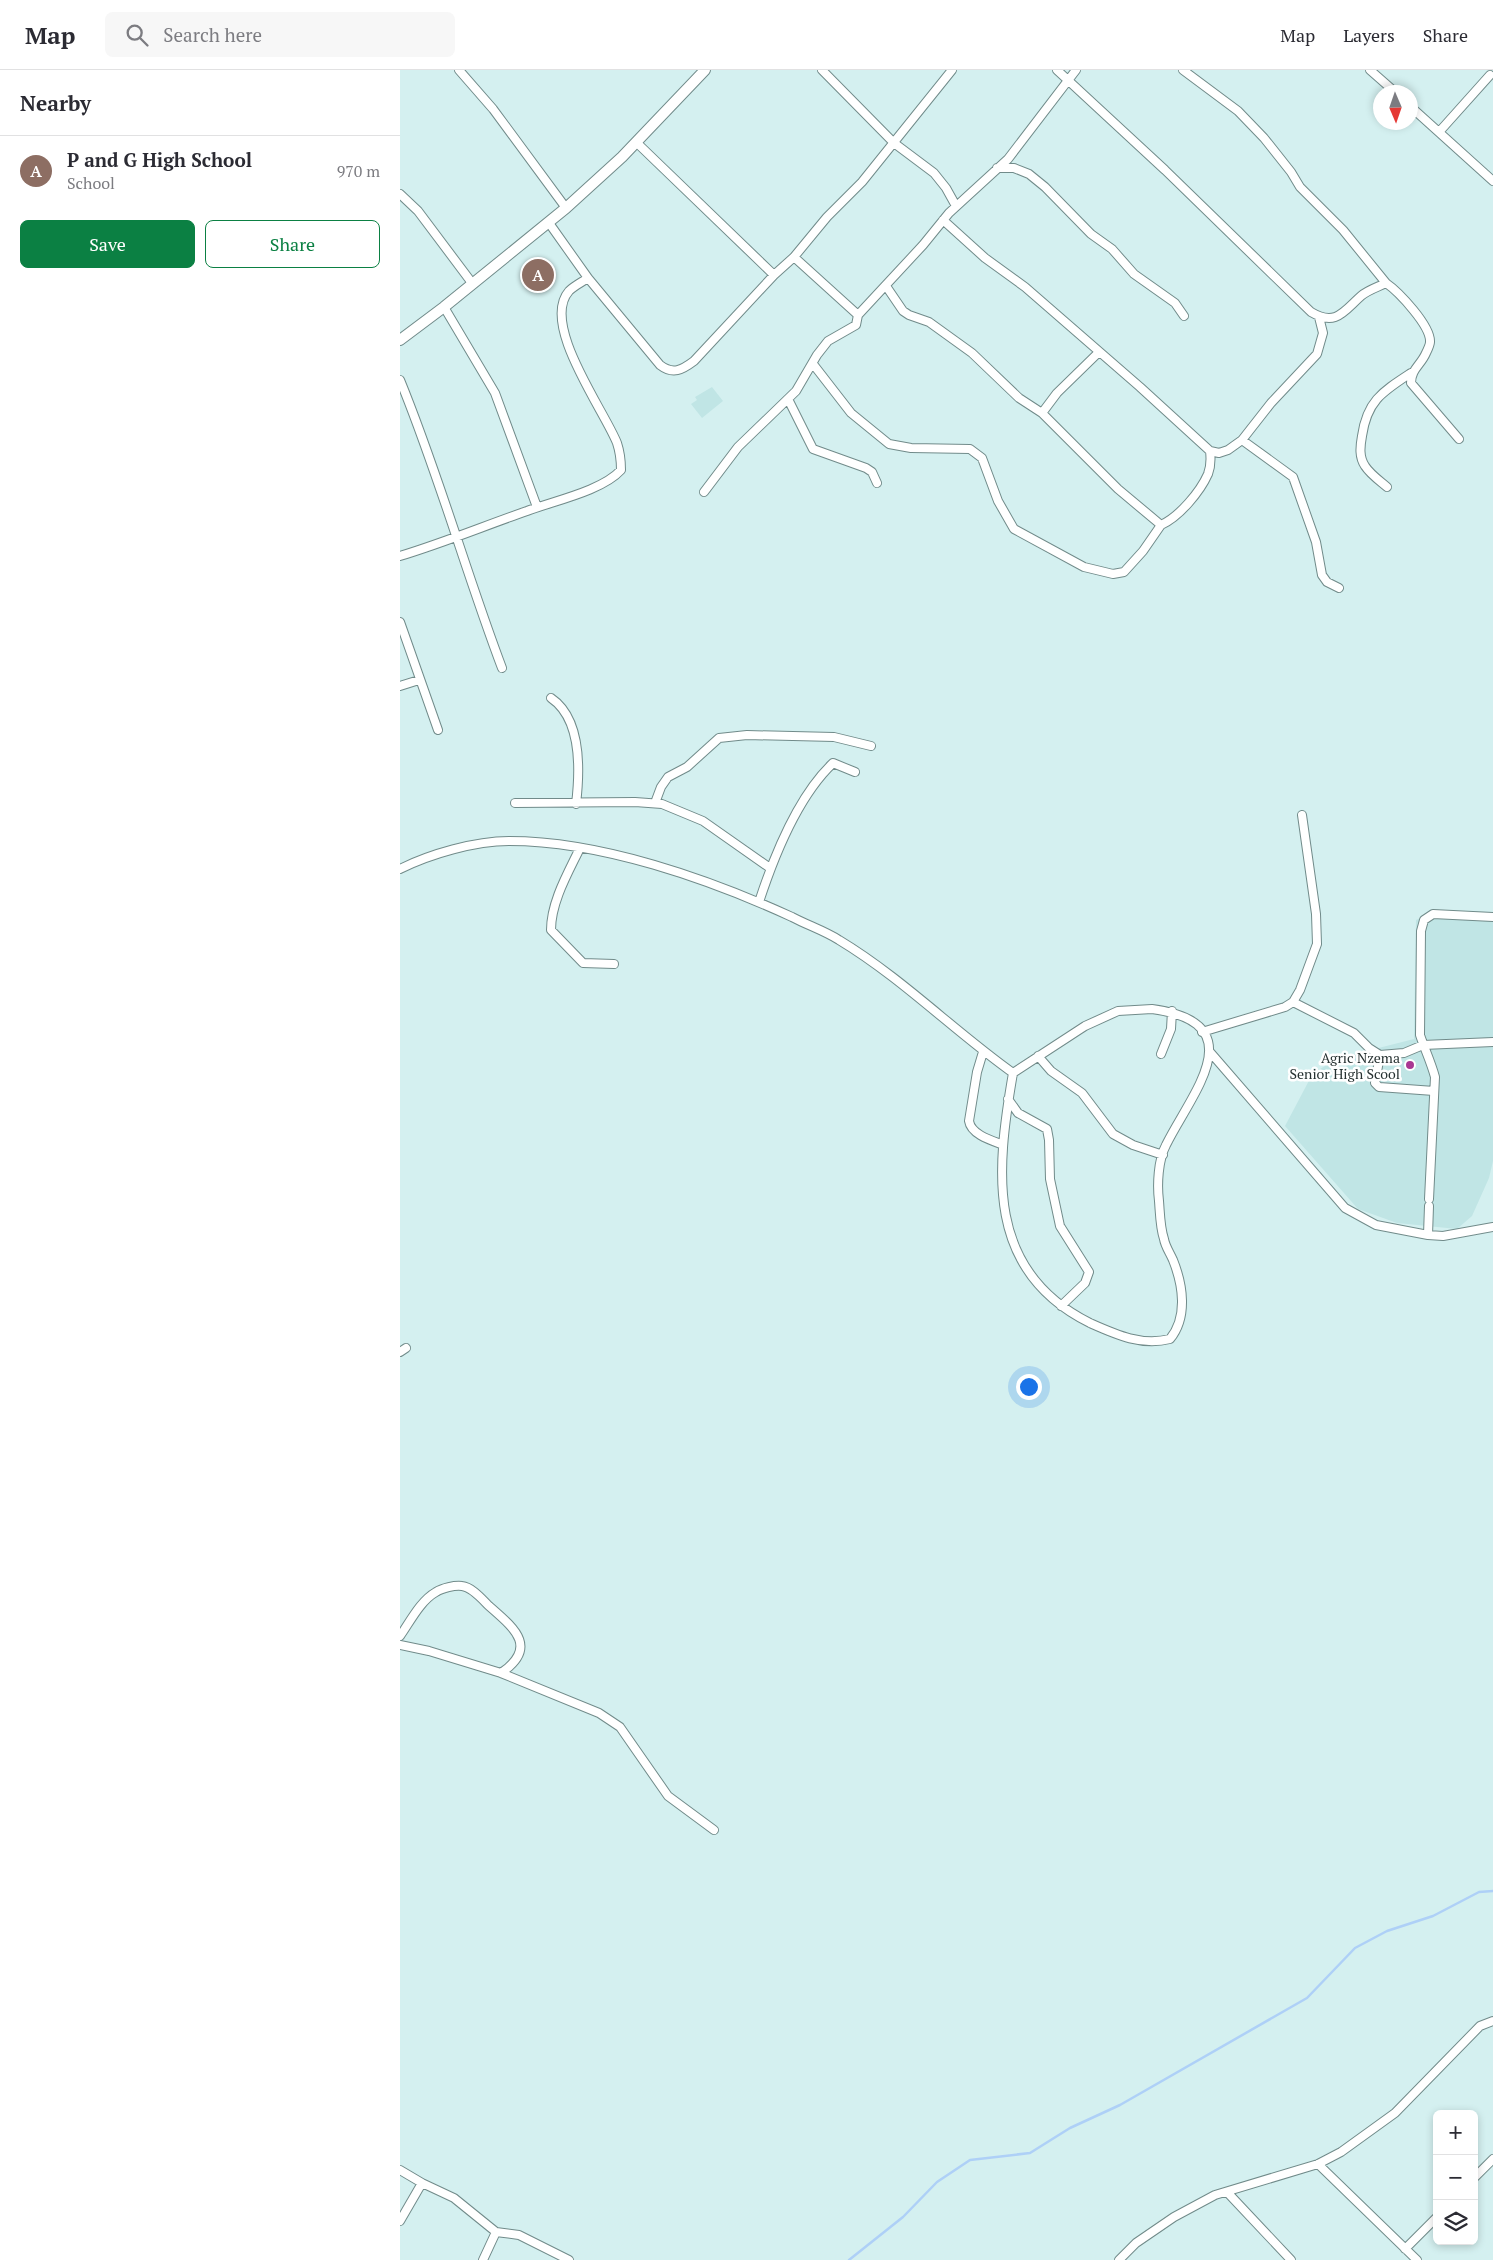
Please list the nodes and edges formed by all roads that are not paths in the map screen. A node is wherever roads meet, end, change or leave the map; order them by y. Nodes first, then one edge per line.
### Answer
1 (459, 70) edge
2 (705, 70) edge
3 (822, 70) edge
4 (952, 70) edge
5 (1057, 70) edge
6 (1076, 70) edge
7 (1183, 70) edge
8 (1370, 70) edge
9 (1490, 75) dead end
10 (1067, 80) junction
11 (1387, 85) edge
12 (1418, 114) edge
13 (1439, 132) junction
14 (636, 142) junction
15 (894, 143) junction
16 (997, 168) junction
17 (1493, 181) edge
18 (400, 194) edge
19 (956, 206) junction
20 (566, 208) junction
21 (943, 220) junction
22 (549, 223) junction
23 (794, 257) junction
24 (774, 275) junction
25 (588, 278) junction
26 (472, 283) junction
27 (1386, 283) junction
28 (886, 286) junction
29 (444, 307) junction
30 (858, 315) junction
31 (1184, 316) dead end
32 (1319, 317) junction
33 (400, 340) edge
34 (1098, 353) junction
35 (813, 364) junction
36 (1411, 373) junction
37 (400, 380) edge
38 (788, 399) junction
39 (1042, 413) junction
40 (1459, 439) dead end
41 (1242, 440) junction
42 (1210, 451) junction
43 (877, 483) dead end
44 (1387, 487) dead end
45 (704, 492) dead end
46 (537, 507) junction
47 (1161, 525) junction
48 (456, 538) junction
49 (400, 556) edge
50 (1339, 588) dead end
51 (400, 622) edge
52 (502, 668) dead end
53 (419, 680) junction
54 (400, 686) edge
55 (551, 698) dead end
56 (438, 730) dead end
57 (870, 746) dead end
58 (855, 772) dead end
59 (515, 803) dead end
60 (654, 803) junction
61 (576, 804) junction
62 (1302, 815) dead end
63 (580, 848) junction
64 (770, 868) junction
65 (400, 869) edge
66 (759, 902) junction
67 (1493, 918) edge
68 (614, 964) dead end
69 (1293, 1002) junction
70 (1172, 1012) junction
71 (1202, 1032) junction
72 (1493, 1042) edge
73 (1423, 1045) junction
74 (983, 1052) junction
75 (1210, 1052) junction
76 (1161, 1054) dead end
77 (1380, 1055) junction
78 (1038, 1056) junction
79 (1013, 1073) junction
80 (1434, 1091) junction
81 (1008, 1099) junction
82 (1002, 1144) junction
83 (1163, 1155) junction
84 (1493, 1227) edge
85 (1428, 1235) junction
86 (1061, 1306) junction
87 (400, 1636) edge
88 (400, 1645) edge
89 (501, 1674) junction
90 (714, 1830) dead end
91 (1493, 2021) edge
92 (1493, 2159) edge
93 (1318, 2164) junction
94 (400, 2170) edge
95 (1478, 2174) edge
96 (422, 2183) junction
97 (1227, 2192) junction
98 (400, 2221) edge
99 (1433, 2221) edge
100 (496, 2232) junction
101 (1405, 2249) junction
102 (1285, 2253) junction
103 (483, 2260) edge
104 (569, 2260) edge
105 (1119, 2260) edge
106 (1278, 2260) edge
107 (1291, 2260) edge
108 (1417, 2260) edge

1 - 20 street
2 - 14 street
3 - 15 street
4 - 15 street
5 - 10 street
6 - 10 street
7 - 27 street
8 - 11 street
9 - 13 street
10 - 16 street
10 - 32 street
12 - 13 street
13 - 17 street
14 - 20 street
14 - 24 street
15 - 19 street
15 - 23 street
16 - 19 street
16 - 31 street
18 - 26 street
19 - 21 street
20 - 22 street
21 - 28 street
21 - 34 street
22 - 25 street
22 - 26 street
23 - 24 street
23 - 30 street
24 - 25 street
25 - 46 street
26 - 29 street
27 - 32 street
27 - 36 street
28 - 30 street
28 - 39 street
29 - 33 street
29 - 46 street
30 - 35 street
32 - 41 street
34 - 39 street
34 - 42 street
35 - 38 street
35 - 47 street
36 - 40 street
36 - 44 street
37 - 48 street
38 - 43 street
38 - 45 street
39 - 47 street
41 - 42 street
41 - 50 street
42 - 47 street
46 - 48 street
48 - 49 street
48 - 52 street
51 - 53 street
53 - 54 street
53 - 56 street
55 - 61 street
57 - 60 street
58 - 64 street
59 - 61 street
60 - 61 street
60 - 64 street
62 - 69 street
63 - 65 street
63 - 66 street
63 - 68 street
64 - 66 street
66 - 74 street
67 - 73 street
69 - 71 street
69 - 77 street
70 - 71 street
70 - 76 street
70 - 78 street
71 - 75 street
72 - 73 street
73 - 77 street
73 - 80 street
74 - 79 street
74 - 82 street
75 - 83 street
75 - 85 street
77 - 80 street
78 - 79 street
78 - 83 street
79 - 81 street
80 - 85 street
81 - 82 street
81 - 86 street
82 - 86 street
83 - 86 street
84 - 85 street
87 - 89 street
88 - 89 street
89 - 90 street
91 - 93 street
92 - 95 street
93 - 97 street
93 - 101 street
94 - 96 street
96 - 98 street
96 - 100 street
97 - 102 street
97 - 105 street
99 - 101 street
100 - 103 street
100 - 104 street
101 - 108 street
102 - 106 street
102 - 107 street

